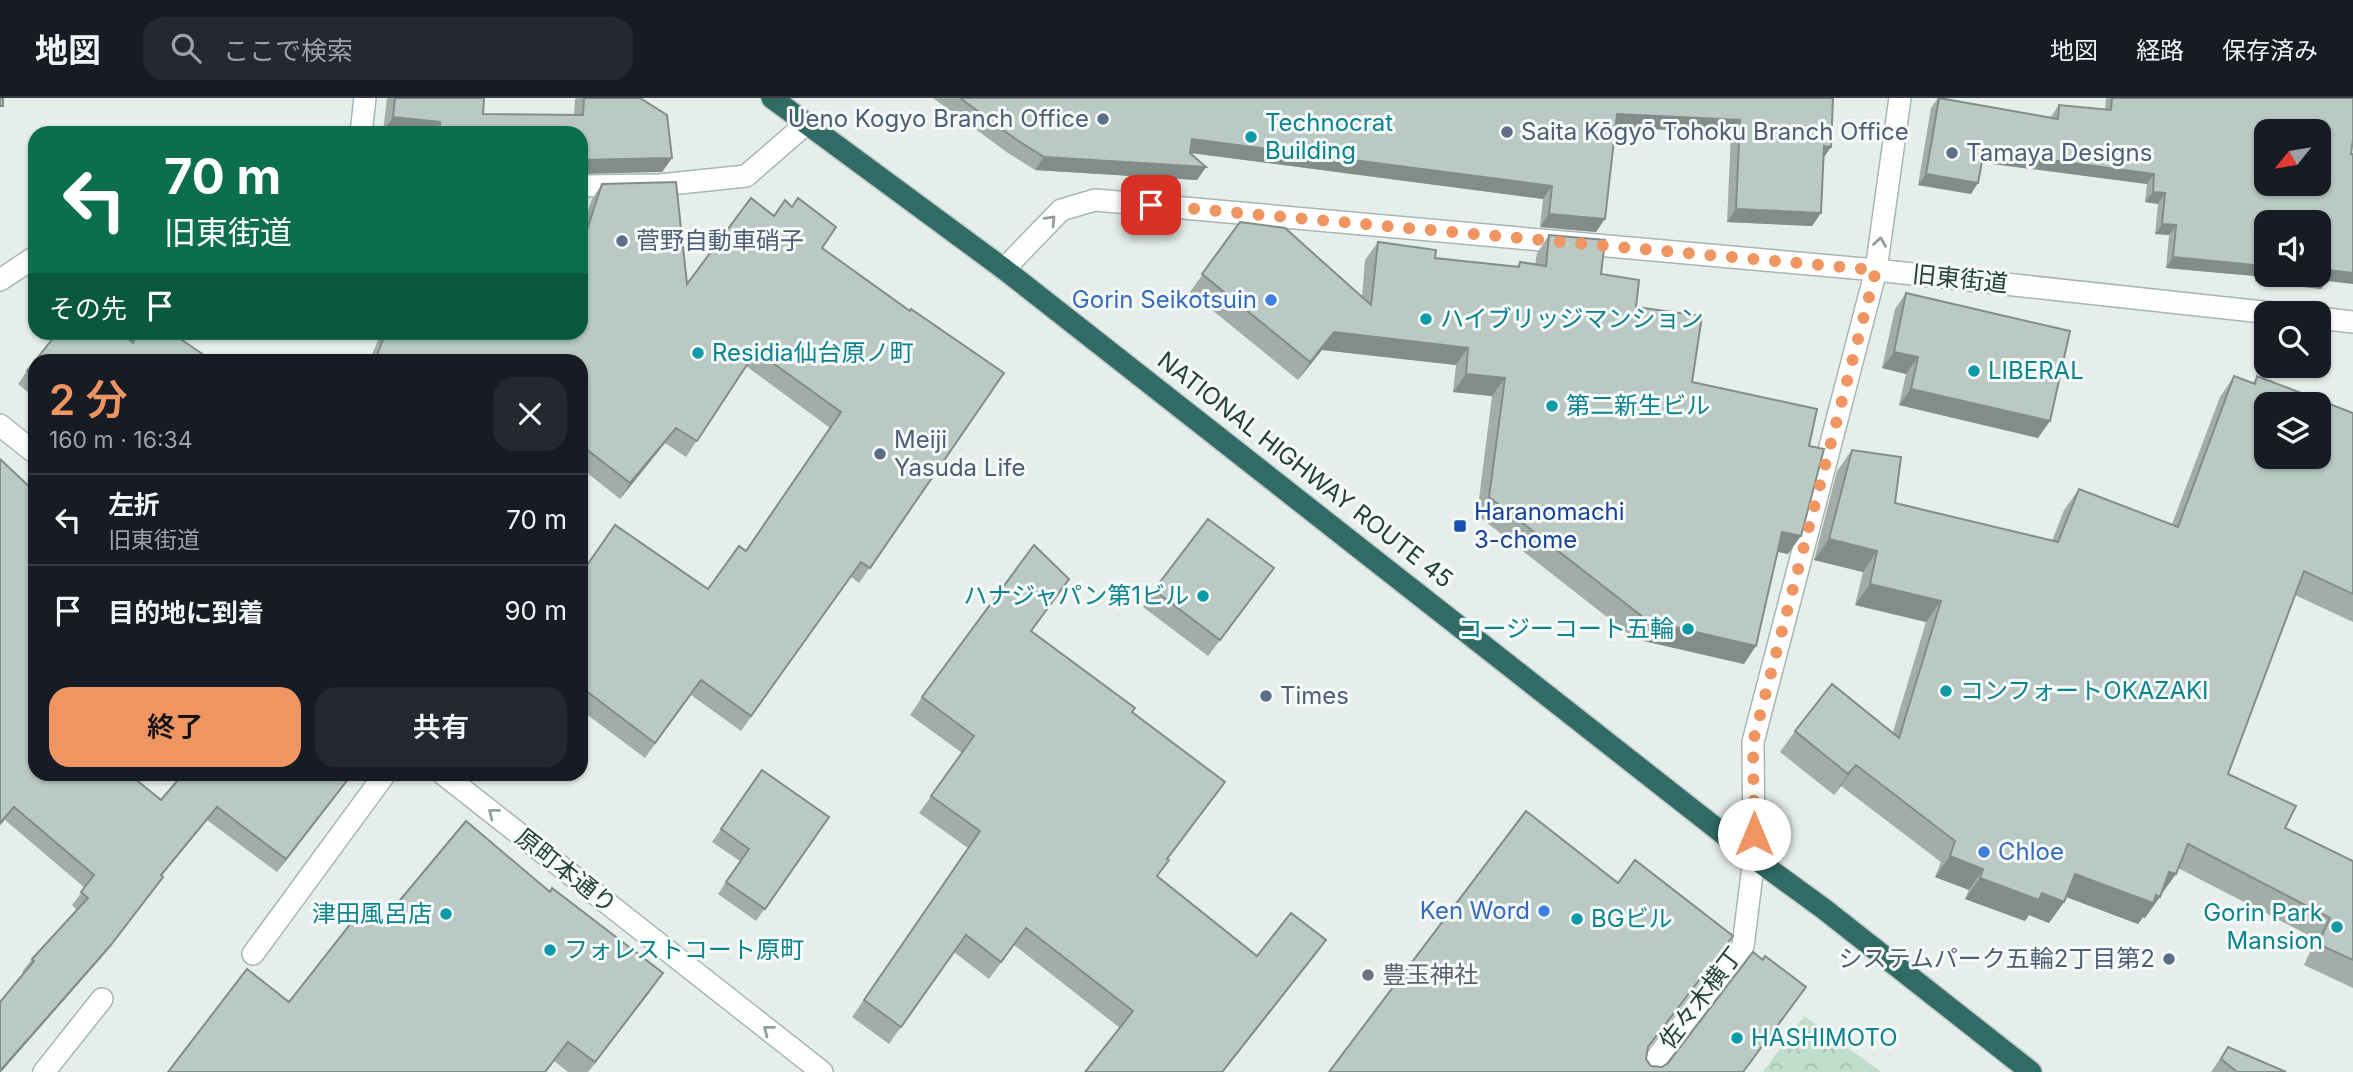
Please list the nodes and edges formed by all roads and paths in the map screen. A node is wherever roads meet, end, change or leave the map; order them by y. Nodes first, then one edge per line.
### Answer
1 (365, 98) edge
2 (772, 98) edge
3 (1900, 98) edge
4 (807, 123) junction
5 (362, 126) edge
6 (588, 186) edge
7 (28, 262) edge
8 (1004, 269) junction
9 (1876, 270) junction
10 (0, 280) edge
11 (2254, 311) edge
12 (2331, 319) edge
13 (2353, 322) edge
14 (0, 425) edge
15 (28, 447) edge
16 (380, 781) edge
17 (452, 781) edge
18 (1754, 858) junction
19 (253, 954) dead end
20 (102, 999) dead end
21 (44, 1072) edge
22 (822, 1072) edge
23 (1646, 1072) edge
24 (2031, 1072) edge

1 - 5 street
2 - 4 highway, NATIONAL HIGHWAY ROUTE 45
9 -> 3 street, 佐々木横丁
4 - 6 street
4 - 8 highway, NATIONAL HIGHWAY ROUTE 45
7 - 10 street
8 -> 9 street, 旧東街道
8 - 18 highway, NATIONAL HIGHWAY ROUTE 45
9 - 11 street, 旧東街道
9 - 18 street, 佐々木横丁
12 - 13 street
14 - 15 street
16 - 19 street
22 -> 17 street, 原町本通り
18 - 23 street, 佐々木横丁
18 - 24 highway, NATIONAL HIGHWAY ROUTE 45
20 - 21 street

